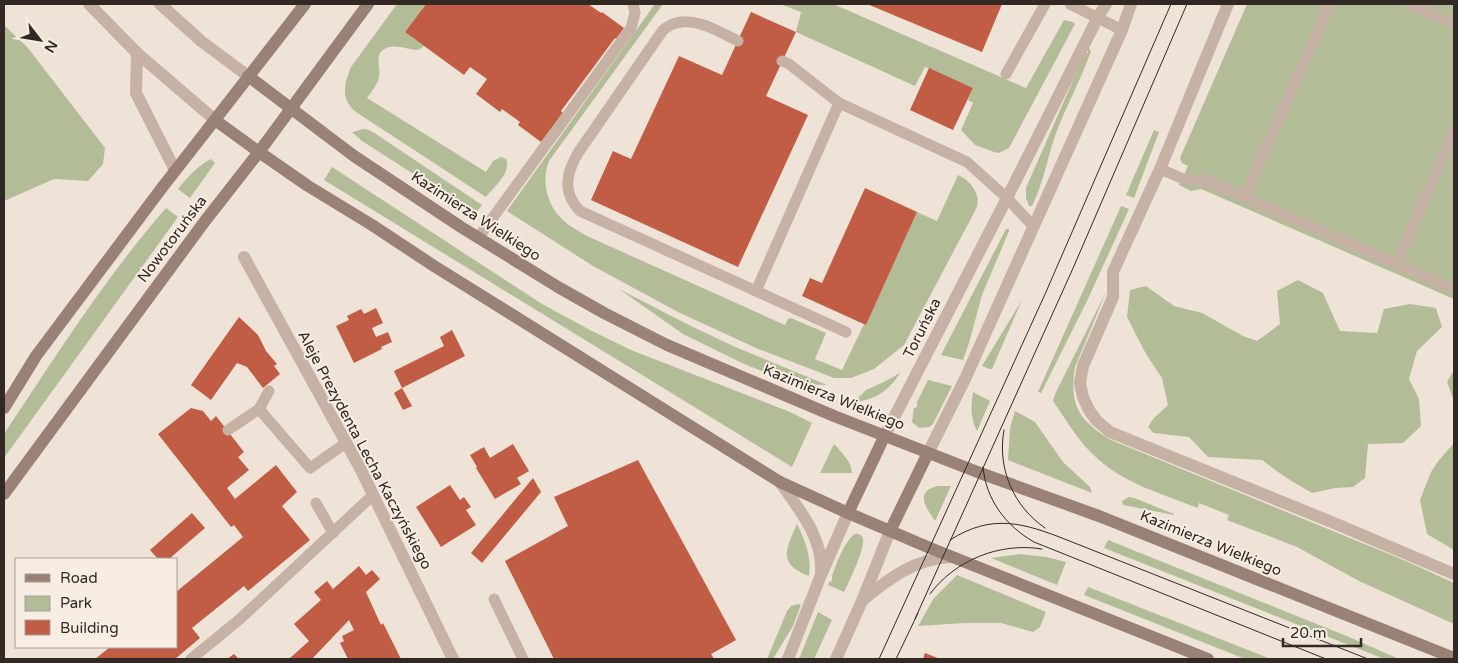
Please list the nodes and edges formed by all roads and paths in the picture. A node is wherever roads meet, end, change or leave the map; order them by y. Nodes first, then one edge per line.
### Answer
1 (90, 4) edge
2 (160, 4) edge
3 (305, 4) edge
4 (368, 4) edge
5 (633, 4) edge
6 (1045, 4) edge
7 (1070, 4) edge
8 (1106, 4) edge
9 (1132, 4) edge
10 (1228, 4) edge
11 (1330, 4) edge
12 (1409, 4) edge
13 (1098, 17) junction
14 (1454, 24) edge
15 (1122, 30) junction
16 (738, 41) dead end
17 (137, 53) junction
18 (782, 61) dead end
19 (1006, 74) dead end
20 (248, 76) junction
21 (839, 103) junction
22 (290, 108) junction
23 (215, 120) junction
24 (1454, 130) edge
25 (258, 152) junction
26 (1160, 169) junction
27 (175, 170) junction
28 (1244, 197) junction
29 (1007, 198) junction
30 (1034, 226) junction
31 (478, 238) junction
32 (244, 257) dead end
33 (1397, 264) junction
34 (1454, 289) edge
35 (756, 291) junction
36 (846, 332) dead end
37 (269, 390) dead end
38 (4, 408) edge
39 (259, 409) junction
40 (228, 430) dead end
41 (885, 435) junction
42 (346, 443) junction
43 (928, 454) junction
44 (780, 482) junction
45 (4, 494) edge
46 (373, 495) junction
47 (316, 503) dead end
48 (848, 513) junction
49 (890, 531) junction
50 (333, 533) junction
51 (951, 557) junction
52 (1454, 574) edge
53 (821, 575) junction
54 (494, 599) dead end
55 (862, 601) junction
56 (1454, 658) edge
57 (191, 659) edge
58 (453, 659) edge
59 (523, 659) edge
60 (788, 659) edge
61 (836, 659) edge
62 (1208, 659) edge

1 - 17 street
2 - 20 street
3 - 20 main road
4 - 22 main road, Nowotoruńska
5 - 31 lane
6 - 19 lane
7 - 13 lane
8 - 13 street, Toruńska
9 - 15 street
10 - 26 street
11 - 28 lane
12 - 14 lane
13 - 15 lane
13 - 29 street, Toruńska
15 - 30 street
16 - 35 lane
17 - 23 street
17 - 27 street
18 - 21 lane
20 - 22 main road, Kazimierza Wielkiego
20 - 23 main road
21 - 29 lane
21 - 35 lane
22 - 25 main road, Nowotoruńska
22 - 31 main road, Kazimierza Wielkiego
23 - 25 main road
23 - 27 main road
24 - 33 lane
25 - 44 main road
25 - 45 main road, Nowotoruńska
26 - 28 lane
26 - 52 street
27 - 38 main road
28 - 33 lane
29 - 30 lane
29 - 41 street, Toruńska
30 - 43 street
31 - 41 main road, Kazimierza Wielkiego
32 - 42 street, Aleje Prezydenta Lecha Kaczyńskiego
33 - 34 lane
35 - 36 lane
37 - 39 lane
39 - 40 lane
39 - 42 lane
41 - 43 main road, Kazimierza Wielkiego
41 - 48 main road, Toruńska
42 - 46 street, Aleje Prezydenta Lecha Kaczyńskiego
43 - 49 main road
43 - 56 main road, Kazimierza Wielkiego
44 - 48 main road
44 - 53 street
46 - 50 lane
46 - 58 street, Aleje Prezydenta Lecha Kaczyńskiego
47 - 50 lane
48 - 49 main road
48 - 53 street, Toruńska
49 - 51 main road
49 - 55 street
50 - 57 lane
51 - 55 street
51 - 62 main road
53 - 60 street, Toruńska
54 - 59 lane
55 - 61 street

